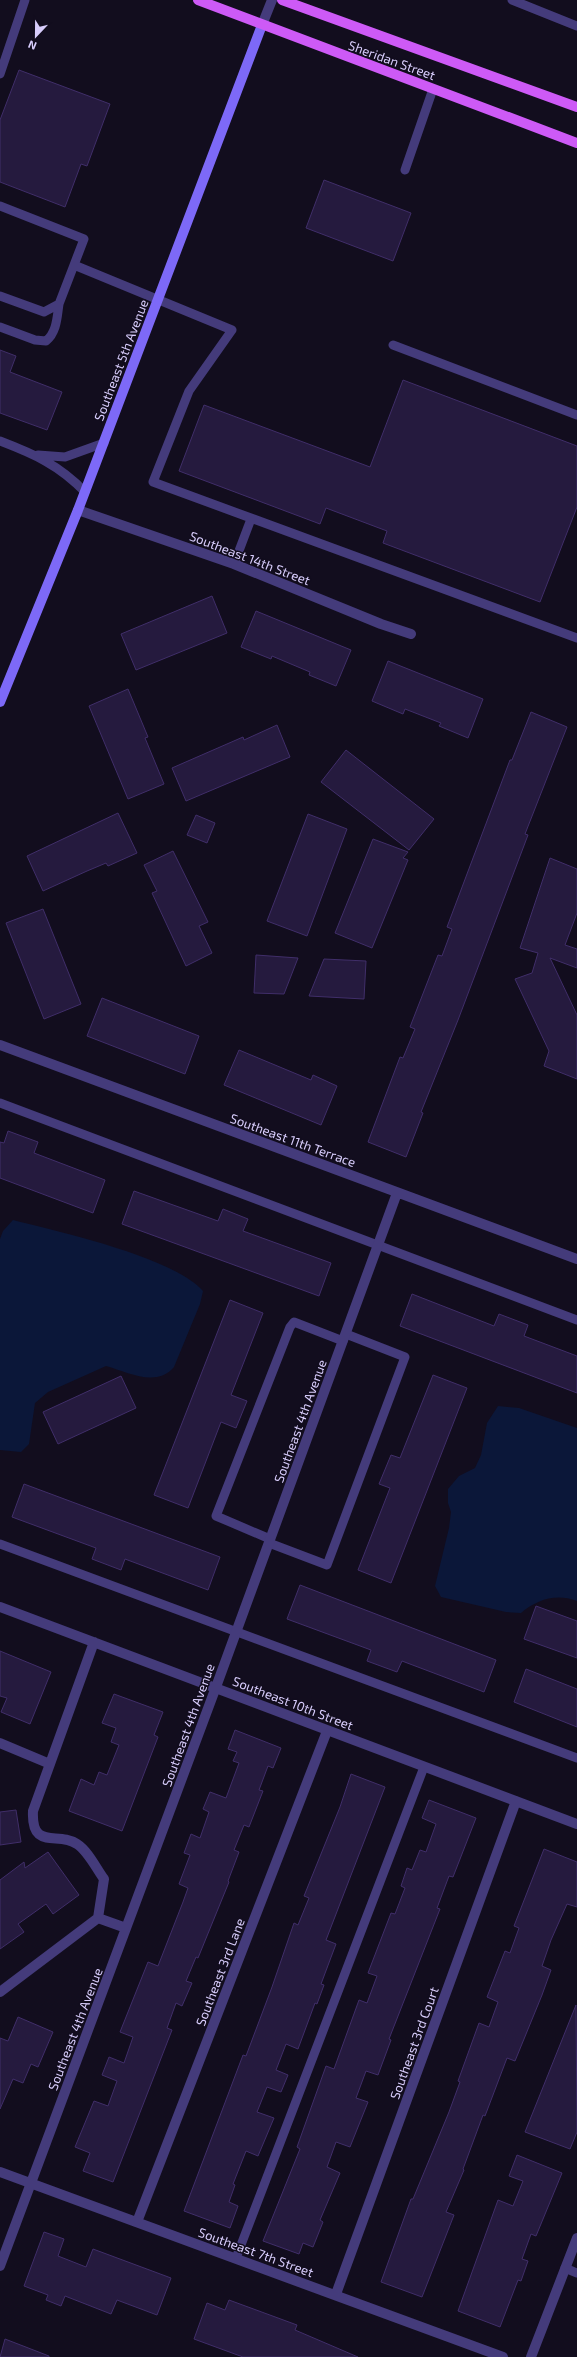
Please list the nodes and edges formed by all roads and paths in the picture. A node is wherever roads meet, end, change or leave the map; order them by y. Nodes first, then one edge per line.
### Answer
1 (25, 0) edge
2 (198, 0) edge
3 (272, 0) edge
4 (282, 0) edge
5 (512, 0) edge
6 (262, 25) junction
7 (577, 26) edge
8 (0, 74) edge
9 (433, 89) junction
10 (577, 107) edge
11 (572, 138) edge
12 (577, 143) edge
13 (405, 170) dead end
14 (0, 206) edge
15 (74, 265) junction
16 (0, 296) edge
17 (158, 299) junction
18 (59, 304) junction
19 (0, 327) edge
20 (393, 345) dead end
21 (577, 415) edge
22 (0, 441) edge
23 (104, 443) junction
24 (37, 455) junction
25 (85, 492) junction
26 (78, 510) junction
27 (251, 519) junction
28 (234, 564) junction
29 (411, 634) dead end
30 (577, 638) edge
31 (0, 702) edge
32 (0, 1045) edge
33 (0, 1103) edge
34 (397, 1193) junction
35 (378, 1245) junction
36 (577, 1259) edge
37 (577, 1320) edge
38 (344, 1337) junction
39 (270, 1541) junction
40 (0, 1544) edge
41 (0, 1607) edge
42 (237, 1630) junction
43 (94, 1642) junction
44 (216, 1687) junction
45 (327, 1731) junction
46 (0, 1743) edge
47 (577, 1758) edge
48 (50, 1764) junction
49 (424, 1767) junction
50 (516, 1801) junction
51 (577, 1824) edge
52 (98, 1918) junction
53 (126, 1928) junction
54 (0, 1992) edge
55 (0, 2172) edge
56 (31, 2183) junction
57 (137, 2222) junction
58 (577, 2238) edge
59 (236, 2258) junction
60 (0, 2266) edge
61 (565, 2268) junction
62 (577, 2273) edge
63 (336, 2294) junction
64 (504, 2357) edge
65 (531, 2357) edge

1 - 8 lane
2 - 6 main road, Sheridan Street
3 - 6 street
4 - 10 main road, Sheridan Street
5 - 7 lane
6 - 9 main road, Sheridan Street
6 - 17 street, Southeast 5th Avenue
9 - 11 main road, Sheridan Street
9 - 13 lane
11 - 12 main road, Sheridan Street
14 - 15 lane
15 - 17 lane
15 - 18 lane
16 - 18 lane
17 - 23 street, Southeast 5th Avenue
17 - 27 lane
18 - 19 lane
20 - 21 lane
22 - 24 lane
23 - 24 lane
23 - 25 street, Southeast 5th Avenue
24 - 25 lane
25 - 26 street, Southeast 5th Avenue
26 - 28 street, Southeast 14th Street
26 - 31 street, Southeast 5th Avenue
27 - 28 lane
27 - 30 lane
28 - 29 street, Southeast 14th Street
32 - 34 street, Southeast 11th Terrace
33 - 35 lane
34 - 35 street, Southeast 4th Avenue
34 - 36 street, Southeast 11th Terrace
35 - 37 lane
35 - 38 street, Southeast 4th Avenue
38 - 39 street, Southeast 4th Avenue
38 - 39 lane
38 - 39 lane
39 - 42 street, Southeast 4th Avenue
40 - 42 lane
41 - 43 street, Southeast 10th Street
42 - 44 street, Southeast 4th Avenue
42 - 47 lane
43 - 44 street, Southeast 10th Street
43 - 48 street
44 - 45 street, Southeast 10th Street
44 - 53 street, Southeast 4th Avenue
45 - 49 street, Southeast 10th Street
45 - 57 street, Southeast 3rd Lane
46 - 48 street
48 - 52 street
49 - 50 street, Southeast 10th Street
49 - 59 lane
50 - 51 street, Southeast 10th Street
50 - 63 street, Southeast 3rd Court
52 - 53 street
52 - 54 street
53 - 56 street, Southeast 4th Avenue
55 - 56 street, Southeast 7th Street
56 - 57 street, Southeast 7th Street
56 - 60 street, Southeast 4th Avenue
57 - 59 street, Southeast 7th Street
58 - 61 street
59 - 63 street, Southeast 7th Street
61 - 62 lane
61 - 65 street
63 - 64 street, Southeast 7th Street

